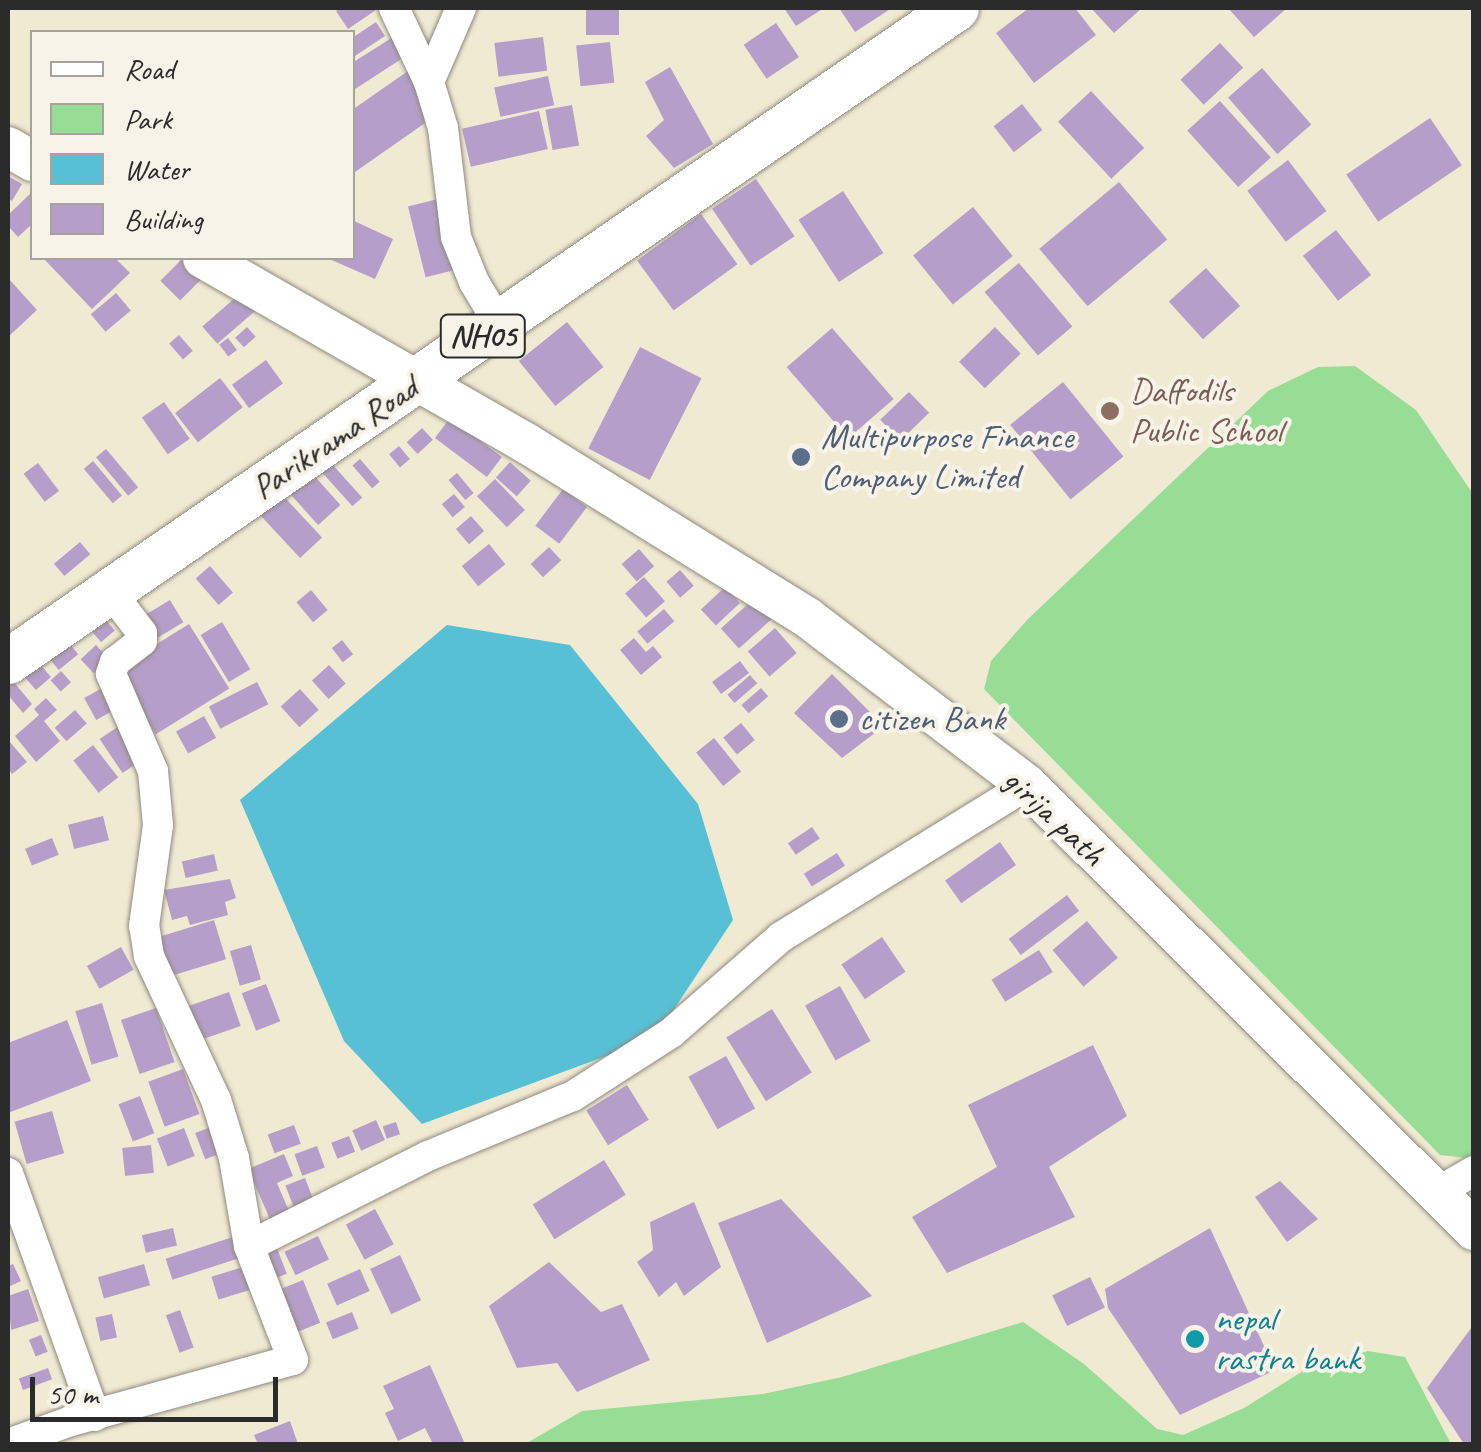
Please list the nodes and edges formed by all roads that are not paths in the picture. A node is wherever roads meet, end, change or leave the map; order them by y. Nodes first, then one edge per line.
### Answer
1 (394, 8) edge
2 (461, 8) edge
3 (956, 8) edge
4 (430, 82) junction
5 (8, 146) edge
6 (30, 160) edge
7 (208, 260) edge
8 (499, 324) junction
9 (420, 380) junction
10 (110, 591) junction
11 (8, 661) edge
12 (1026, 786) junction
13 (1474, 1170) edge
14 (8, 1173) edge
15 (1434, 1194) junction
16 (1474, 1230) edge
17 (249, 1246) junction
18 (95, 1416) junction
19 (8, 1444) edge

1 - 4 street
2 - 4 street
3 - 8 main road, Parikrama Road / NH05
4 - 8 street
5 - 6 main road
7 - 9 main road, girija path
8 - 9 main road, Parikrama Road / NH05
9 - 10 main road, Parikrama Road / NH05
9 - 12 main road, girija path
10 - 11 main road, Parikrama Road / NH05
10 - 17 street
12 - 15 main road, girija path
12 - 17 street
13 - 15 street
14 - 18 street
15 - 16 main road, girija path
17 - 18 street
18 - 19 street

